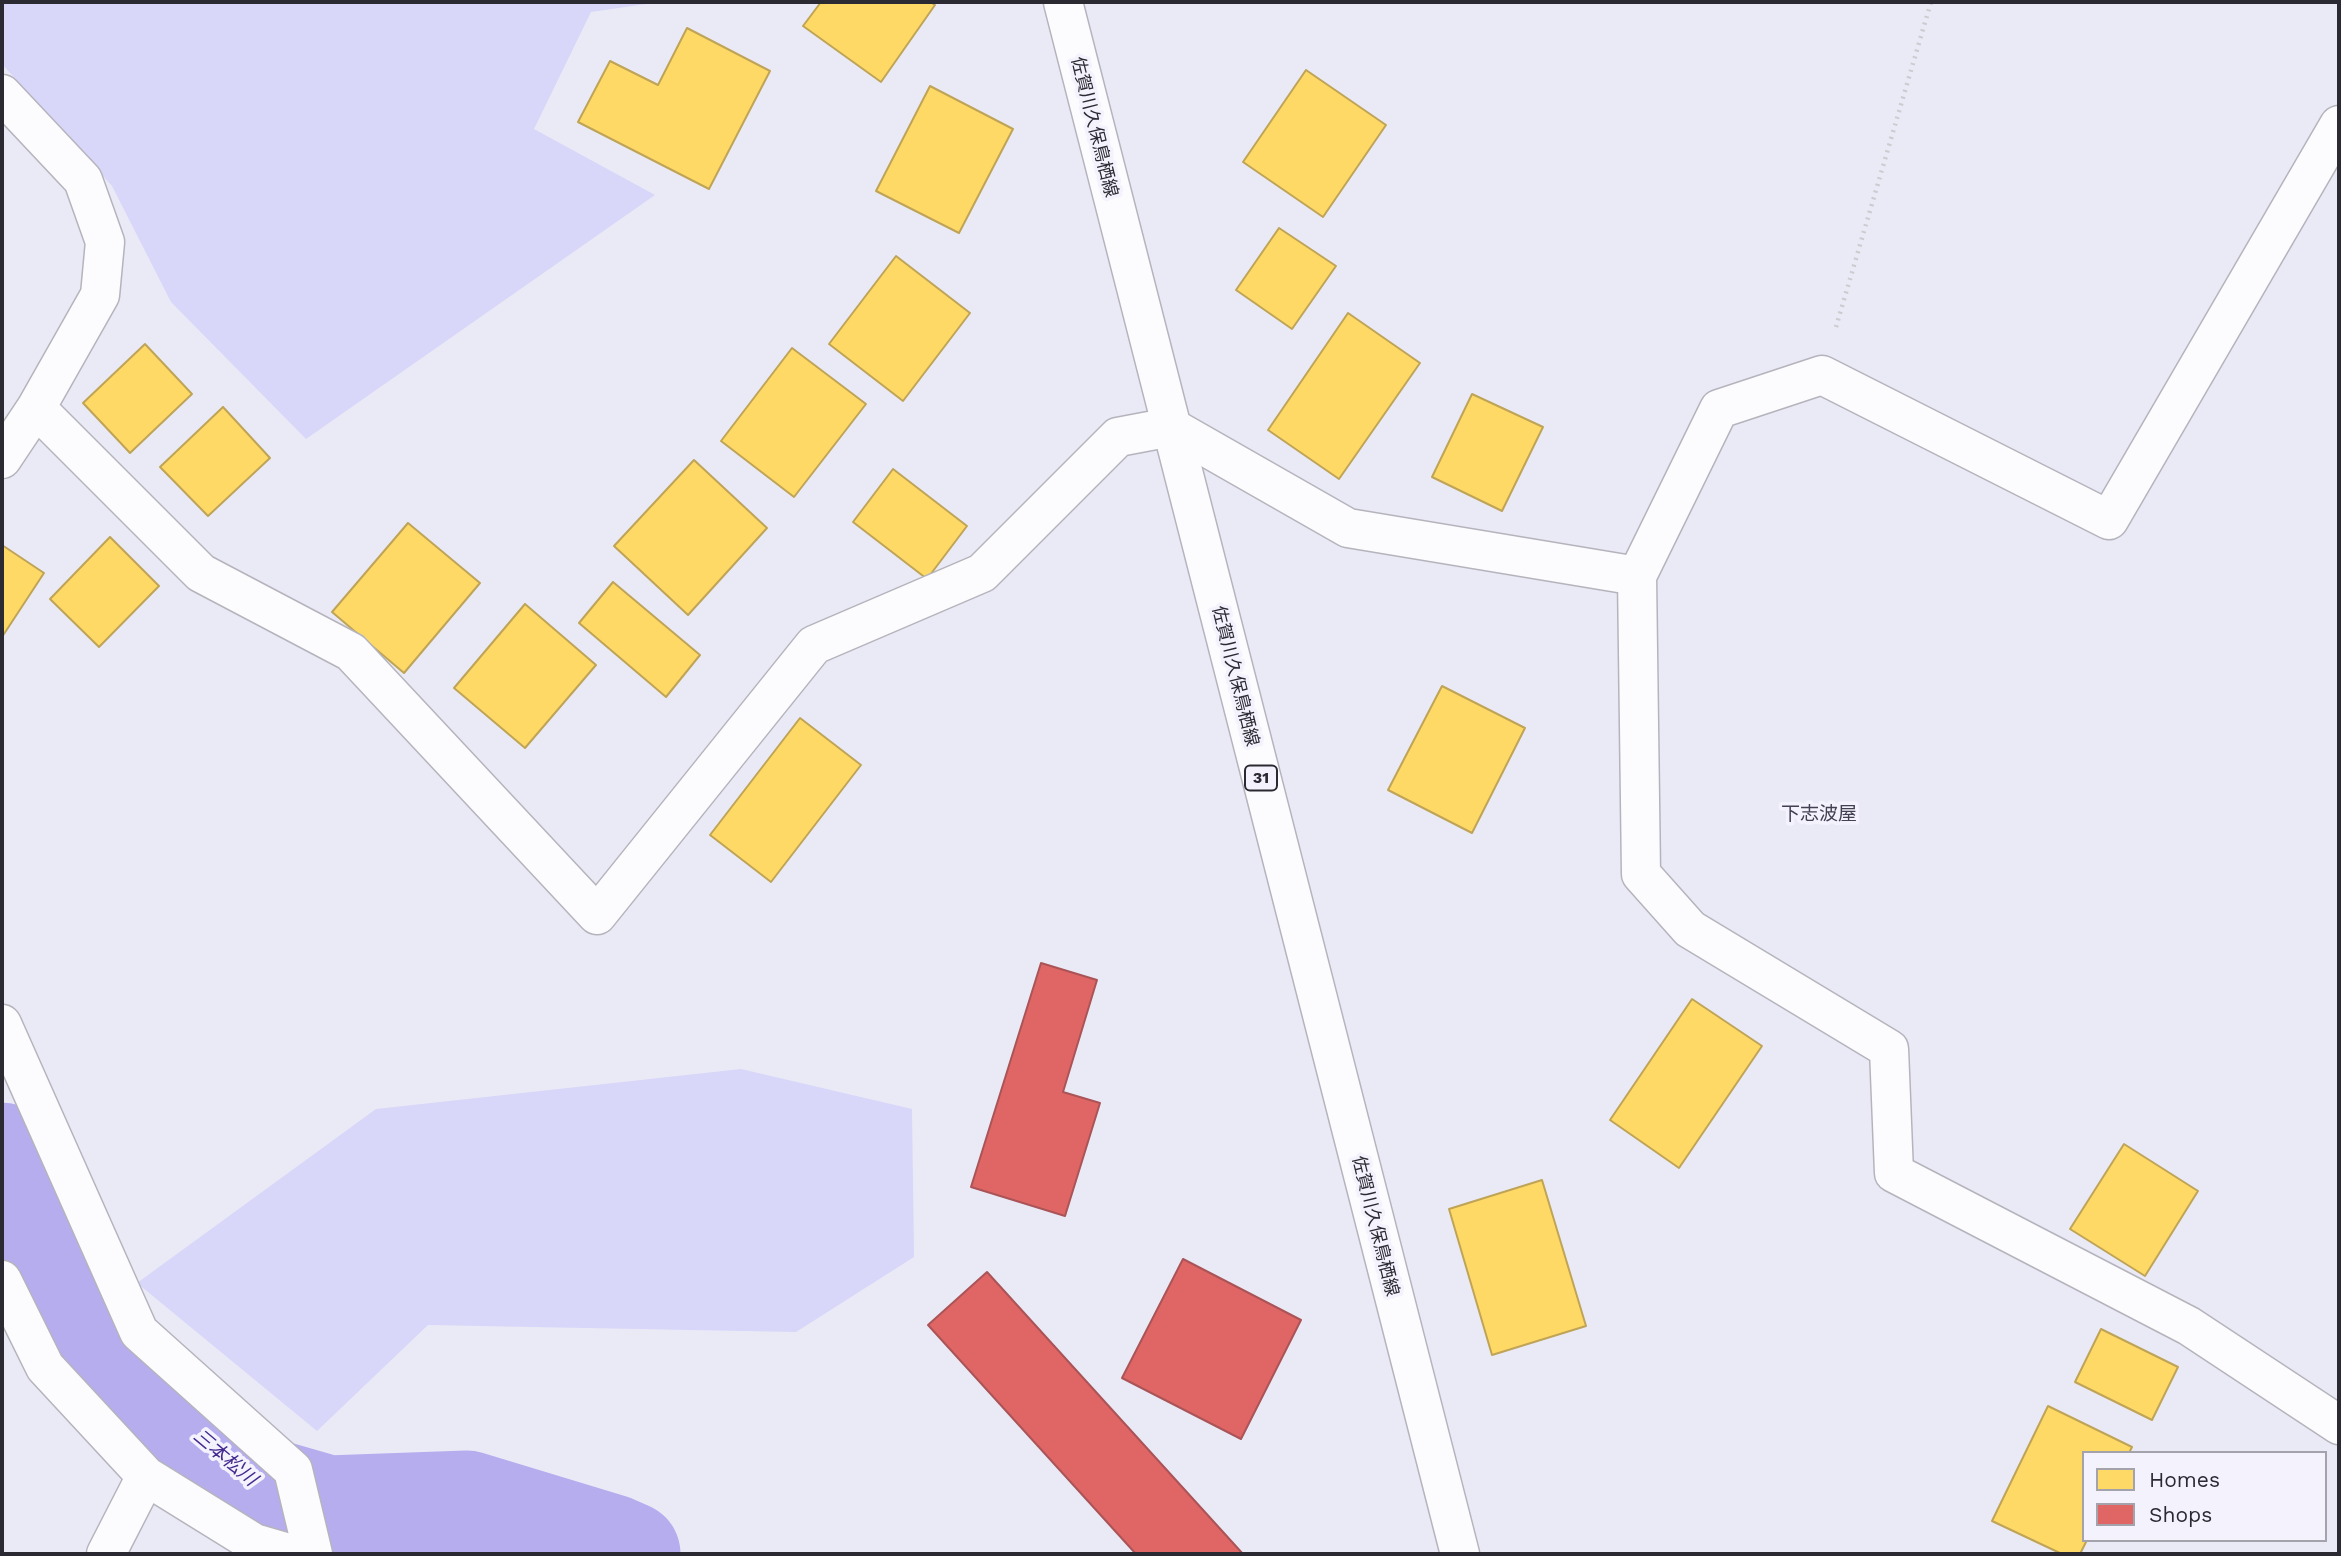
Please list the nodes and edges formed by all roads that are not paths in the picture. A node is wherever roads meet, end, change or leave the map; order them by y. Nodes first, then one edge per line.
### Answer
1 (1063, 2) edge
2 (2, 94) edge
3 (2339, 125) edge
4 (36, 408) junction
5 (1171, 427) junction
6 (2, 459) edge
7 (1637, 576) junction
8 (2, 1024) edge
9 (2, 1280) edge
10 (2339, 1425) edge
11 (146, 1476) junction
12 (106, 1554) edge
13 (292, 1554) edge
14 (313, 1554) edge
15 (1460, 1554) edge

1 - 5 street, 佐賀川久保鳥栖線 / 31
2 - 4 street
3 - 7 street
4 - 5 street
4 - 6 street
5 - 7 street
5 - 15 street, 佐賀川久保鳥栖線 / 31
7 - 10 street
8 - 14 street
9 - 11 street
11 - 12 street
11 - 13 street

